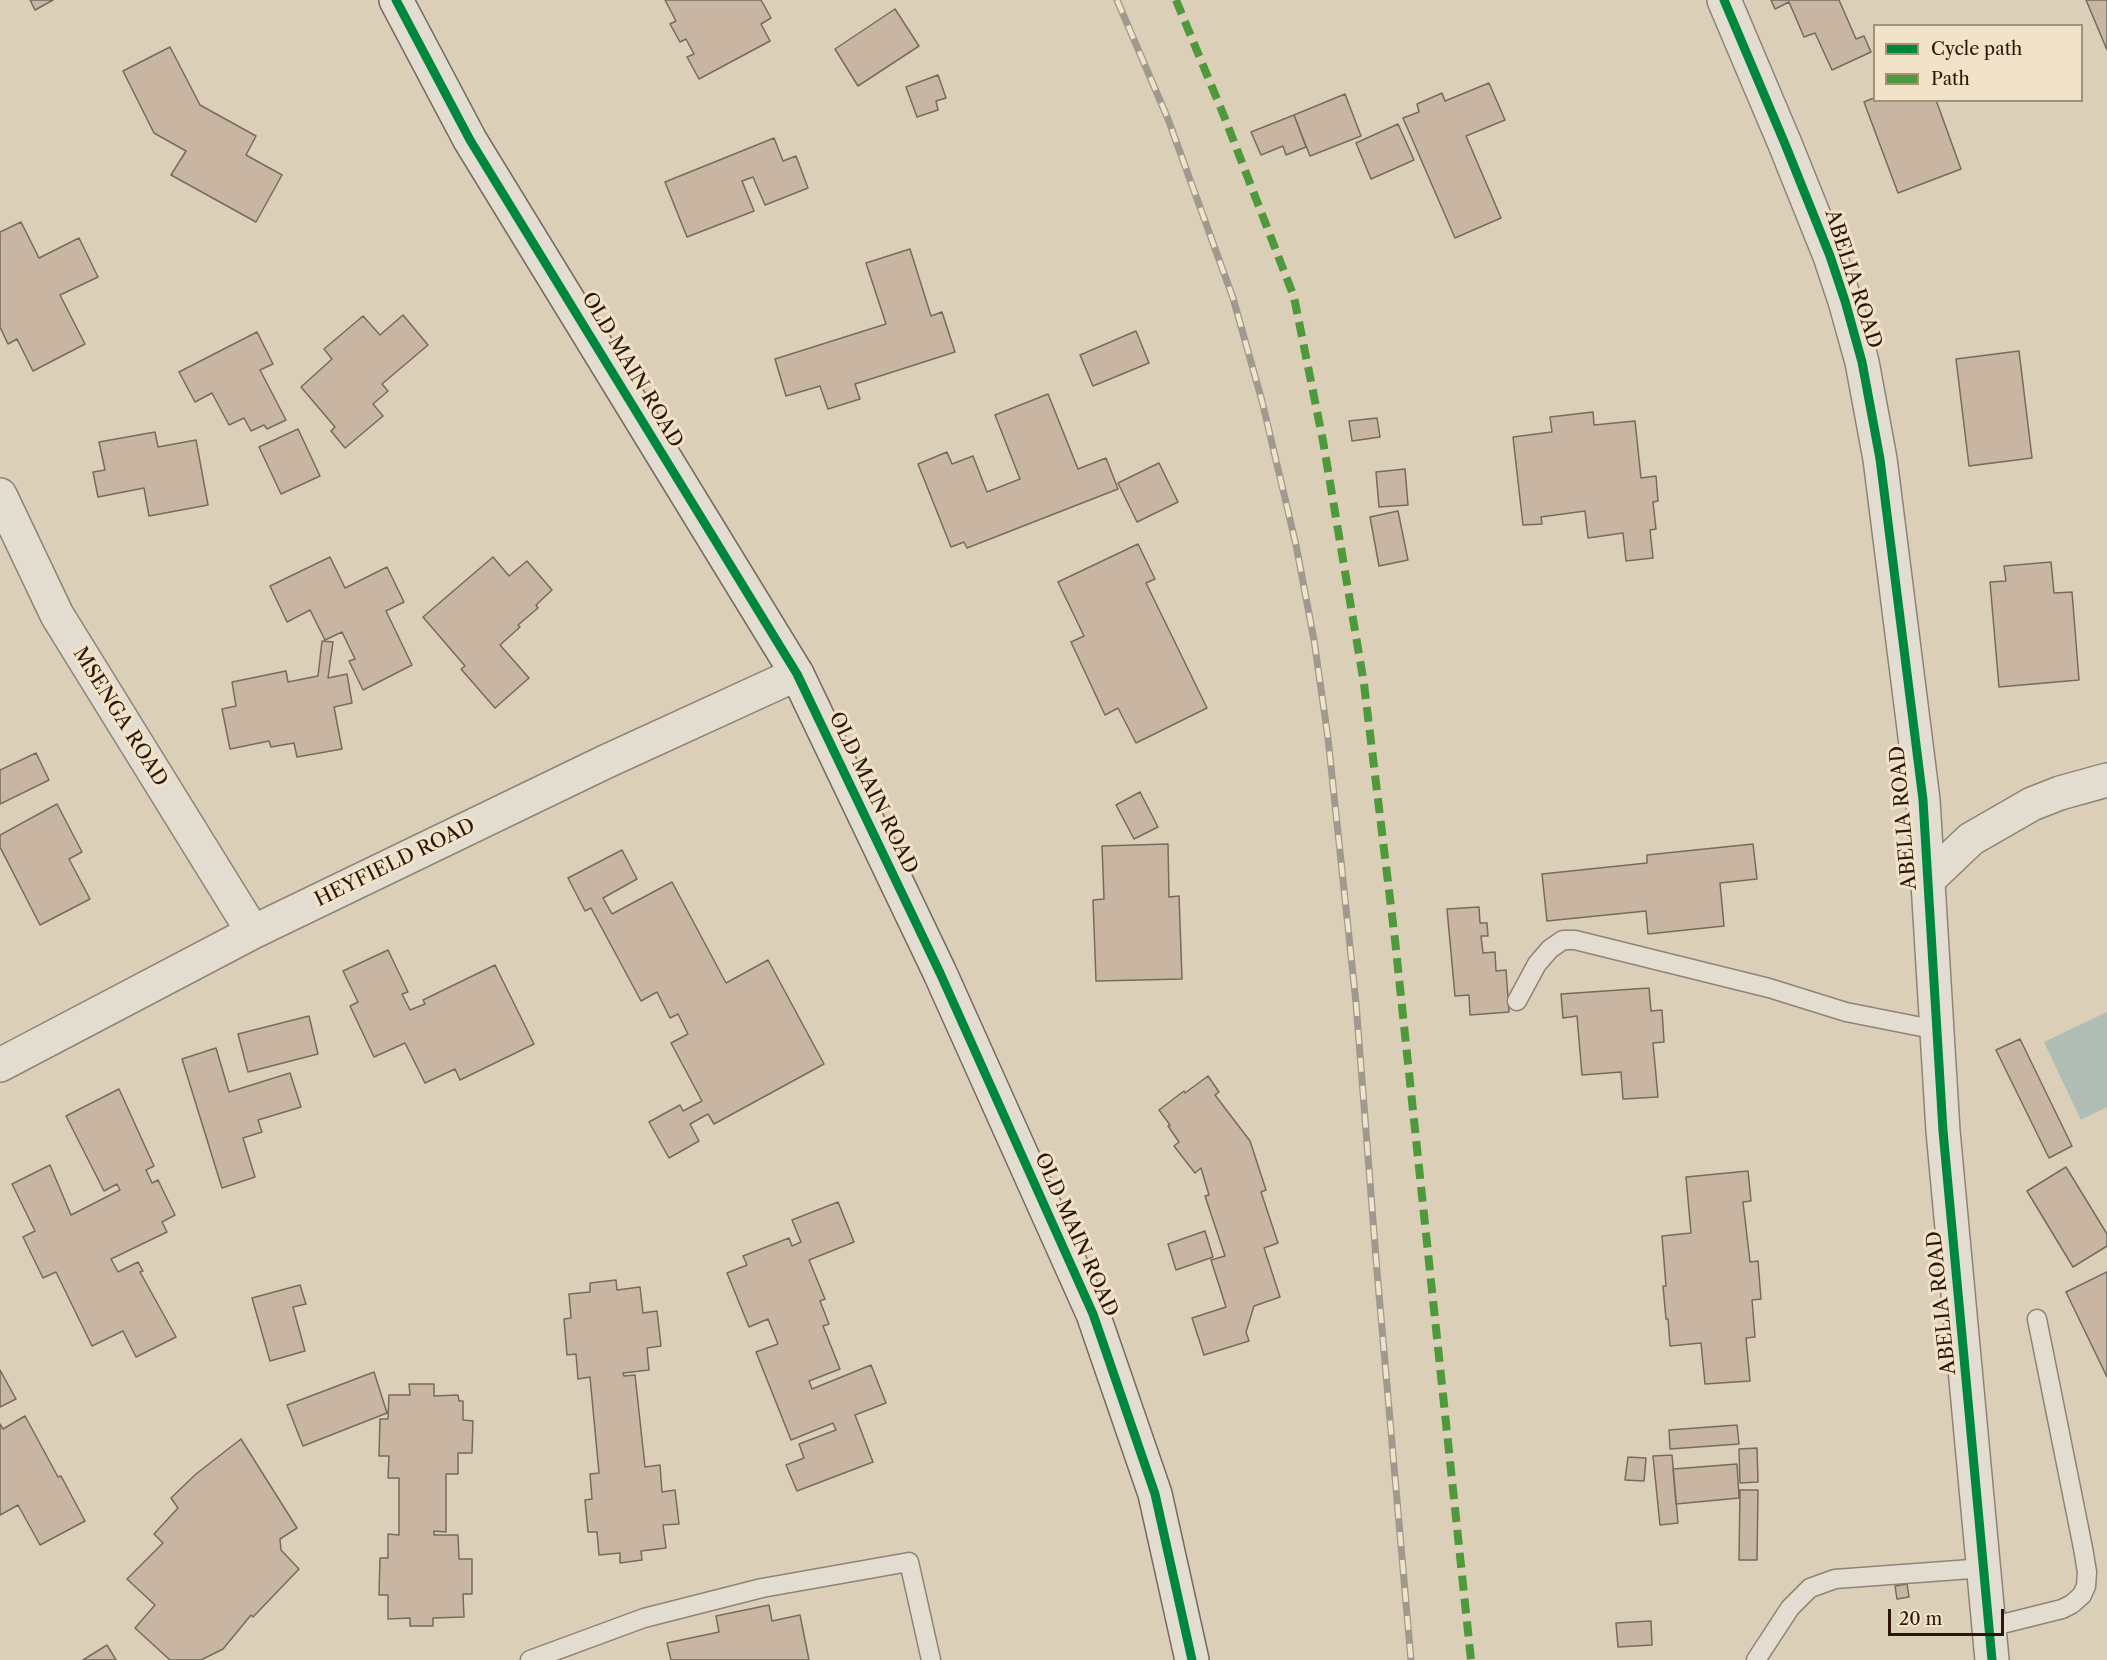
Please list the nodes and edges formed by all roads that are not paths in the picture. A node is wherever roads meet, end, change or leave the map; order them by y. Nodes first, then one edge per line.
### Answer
1 (396, 0) edge
2 (1724, 0) edge
3 (0, 495) edge
4 (797, 674) junction
5 (2107, 780) edge
6 (1929, 879) junction
7 (253, 932) junction
8 (1517, 1001) dead end
9 (1937, 1030) junction
10 (0, 1065) edge
11 (2037, 1319) dead end
12 (1985, 1568) junction
13 (1990, 1628) junction
14 (530, 1660) edge
15 (931, 1660) edge
16 (1192, 1660) edge
17 (1756, 1660) edge
18 (1992, 1660) edge

1 - 4 street, OLD MAIN ROAD
2 - 6 street, ABELIA ROAD
3 - 7 street, MSENGA ROAD
4 - 7 street, HEYFIELD ROAD
4 - 16 street, OLD MAIN ROAD
5 - 6 street
6 - 9 street, ABELIA ROAD
7 - 10 street, HEYFIELD ROAD
8 - 9 lane
9 - 12 street, ABELIA ROAD
11 - 13 lane
12 - 13 street, ABELIA ROAD
12 - 17 lane
13 - 18 street, ABELIA ROAD
14 - 15 lane

